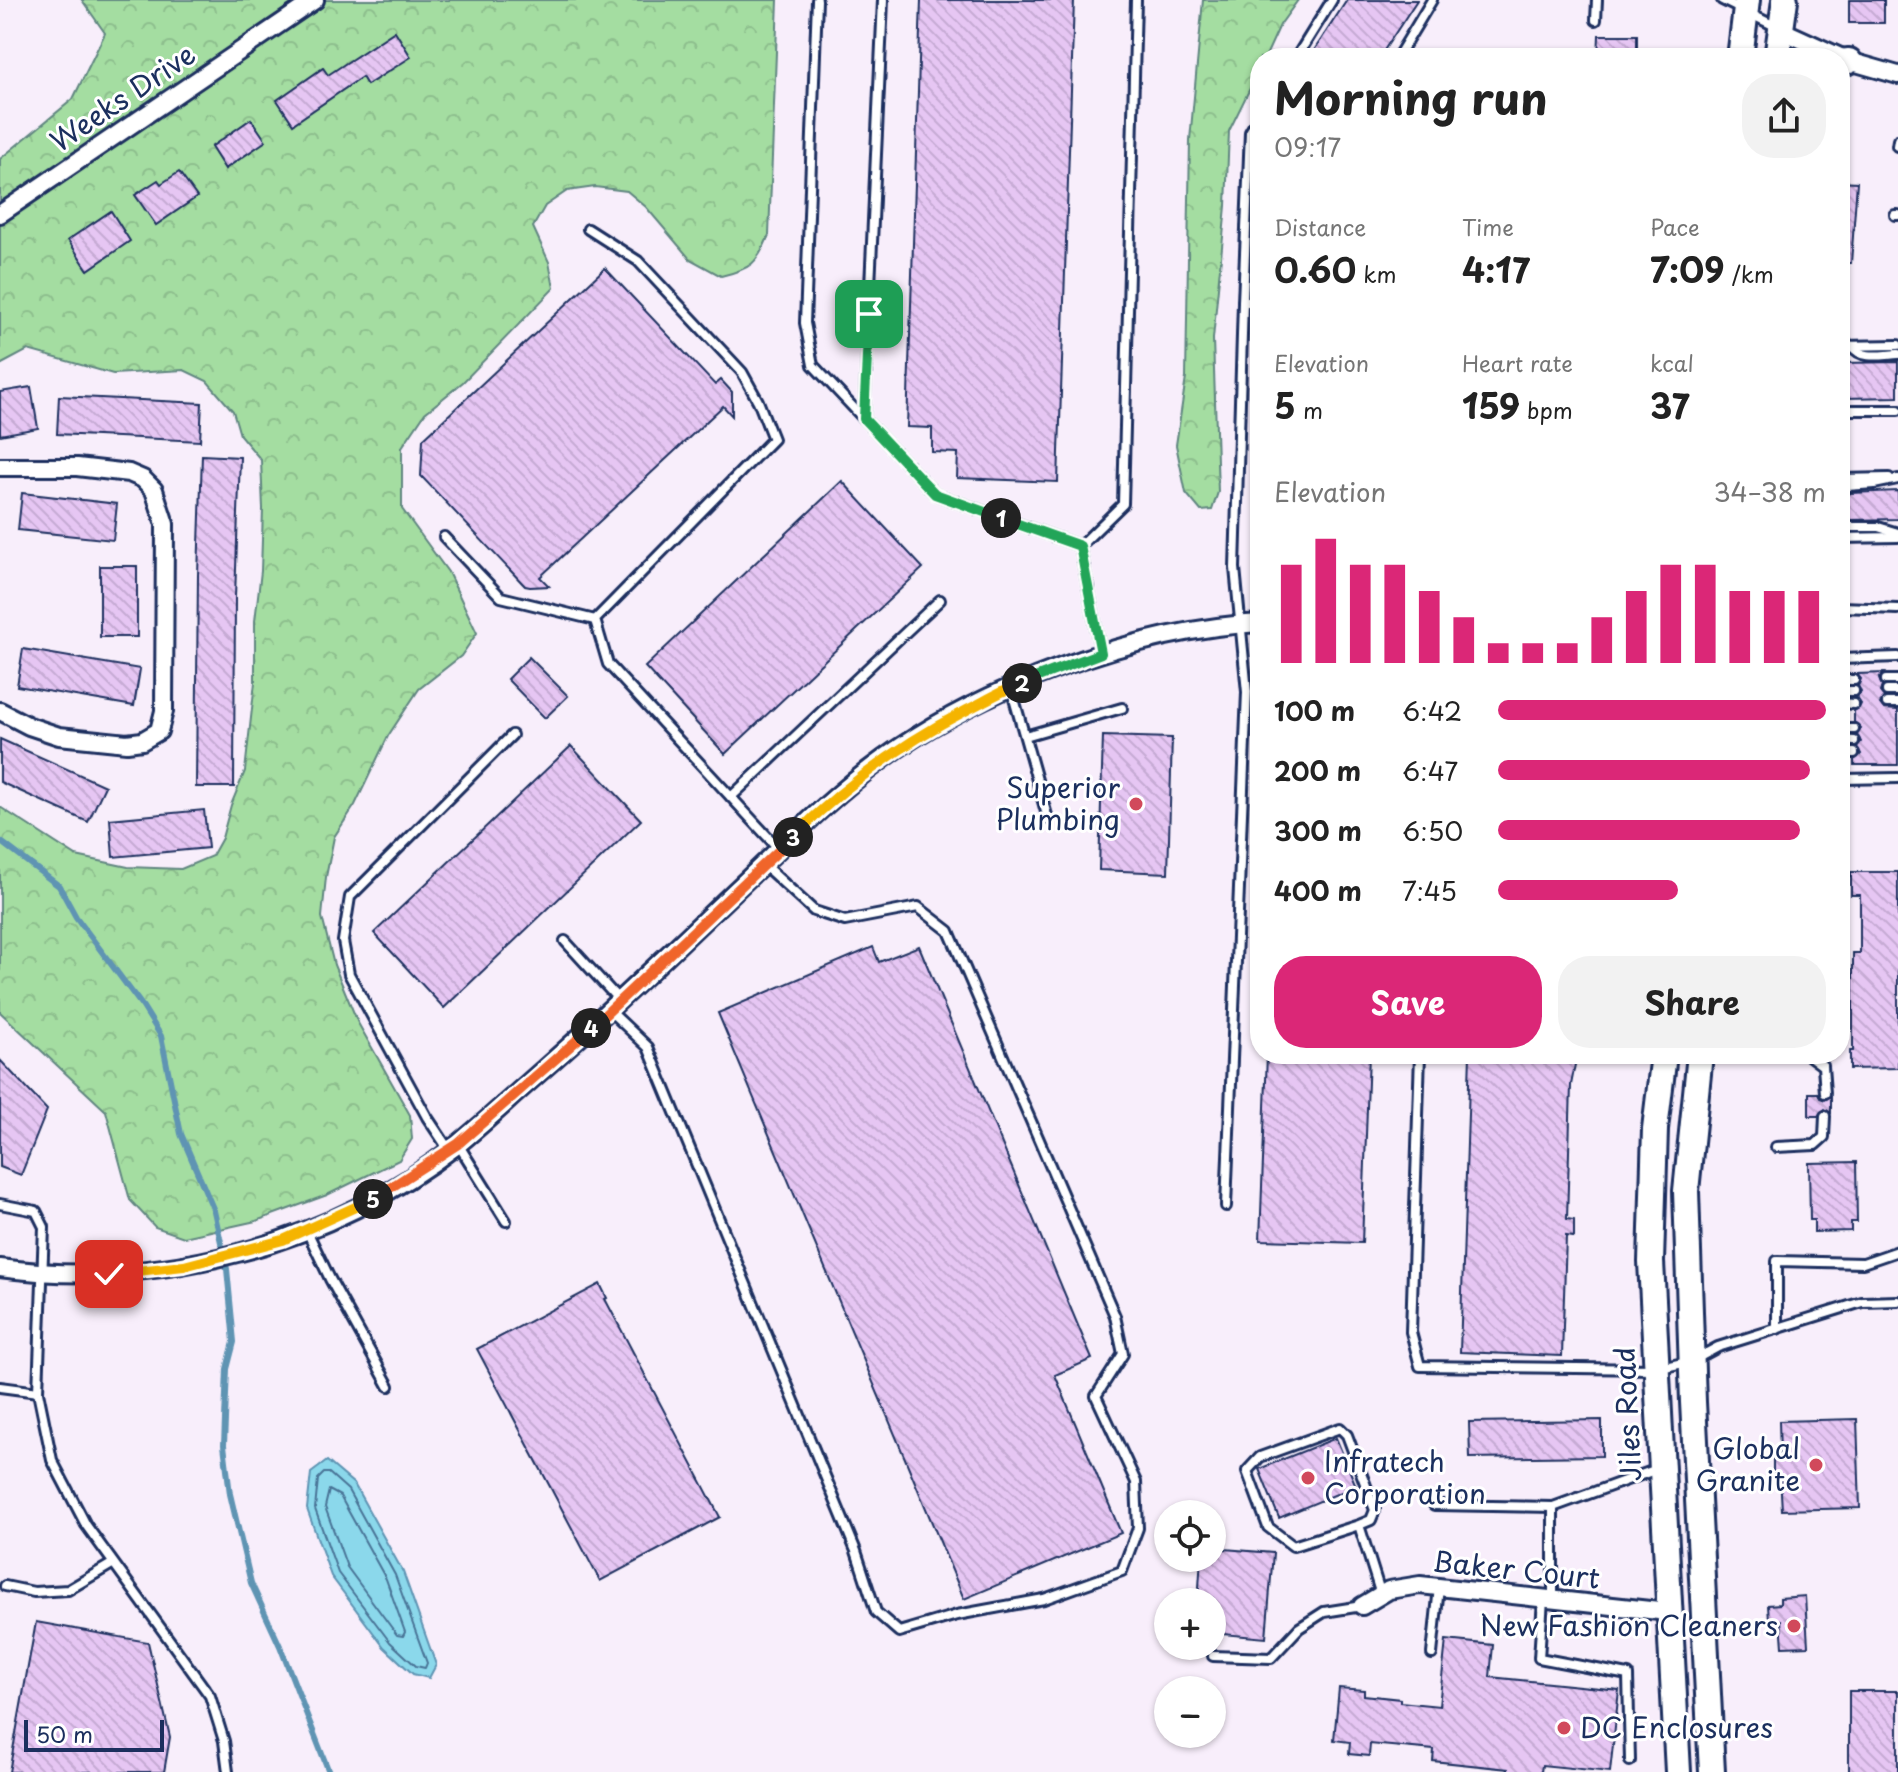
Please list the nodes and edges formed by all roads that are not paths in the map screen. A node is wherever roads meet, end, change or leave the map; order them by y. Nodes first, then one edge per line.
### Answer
1 (315, 0) edge
2 (817, 0) edge
3 (883, 0) edge
4 (1136, 0) edge
5 (1332, 0) edge
6 (1432, 0) edge
7 (1597, 0) edge
8 (1722, 0) edge
9 (1785, 0) edge
10 (1746, 5) edge
11 (1596, 20) dead end
12 (1781, 30) junction
13 (1302, 48) edge
14 (1403, 48) edge
15 (1741, 48) edge
16 (1778, 48) edge
17 (1817, 48) edge
18 (1850, 63) edge
19 (1898, 75) edge
20 (1250, 132) edge
21 (0, 214) edge
22 (588, 229) dead end
23 (1243, 302) junction
24 (1250, 302) edge
25 (1898, 345) edge
26 (1852, 346) joint
27 (1898, 354) edge
28 (1850, 410) edge
29 (1898, 410) edge
30 (864, 419) junction
31 (0, 467) edge
32 (1898, 478) edge
33 (1850, 479) edge
34 (1850, 486) edge
35 (1850, 527) edge
36 (1898, 535) edge
37 (444, 537) dead end
38 (1850, 537) edge
39 (1080, 546) junction
40 (940, 600) dead end
41 (1850, 607) edge
42 (1898, 609) edge
43 (595, 620) junction
44 (1241, 624) junction
45 (1250, 624) edge
46 (1101, 653) junction
47 (1898, 657) edge
48 (1850, 659) edge
49 (1850, 680) edge
50 (1854, 680) dead end
51 (1886, 680) dead end
52 (1898, 680) edge
53 (1011, 687) junction
54 (1850, 691) edge
55 (1854, 691) dead end
56 (1887, 691) dead end
57 (1898, 691) edge
58 (1887, 703) dead end
59 (1898, 703) edge
60 (1850, 704) edge
61 (1854, 704) dead end
62 (1122, 708) dead end
63 (0, 711) edge
64 (1850, 729) edge
65 (1854, 729) dead end
66 (512, 735) dead end
67 (1025, 736) junction
68 (1850, 741) edge
69 (1854, 741) dead end
70 (1850, 753) edge
71 (1854, 753) dead end
72 (1898, 778) edge
73 (1850, 779) edge
74 (731, 797) junction
75 (1048, 819) dead end
76 (780, 849) junction
77 (763, 864) junction
78 (565, 941) dead end
79 (615, 1006) junction
80 (1420, 1064) edge
81 (1662, 1064) edge
82 (1699, 1064) edge
83 (1820, 1064) edge
84 (1825, 1093) dead end
85 (1825, 1116) dead end
86 (454, 1147) junction
87 (1776, 1147) dead end
88 (0, 1204) edge
89 (1226, 1206) dead end
90 (506, 1221) dead end
91 (307, 1231) junction
92 (1898, 1251) edge
93 (0, 1268) edge
94 (42, 1274) junction
95 (1898, 1301) edge
96 (1777, 1329) junction
97 (1692, 1361) junction
98 (1656, 1369) junction
99 (389, 1386) dead end
100 (0, 1387) edge
101 (38, 1392) junction
102 (1660, 1467) junction
103 (1434, 1505) dead end
104 (1553, 1507) junction
105 (1359, 1525) junction
106 (112, 1564) junction
107 (5, 1586) dead end
108 (1439, 1587) junction
109 (1381, 1595) junction
110 (1548, 1599) junction
111 (1362, 1606) joint
112 (1668, 1612) junction
113 (1432, 1654) dead end
114 (1226, 1656) edge
115 (1630, 1761) dead end
116 (228, 1772) edge
117 (1678, 1772) edge
118 (1712, 1772) edge

1 - 21 street, Weeks Drive
2 - 30 lane
3 - 30 lane
4 - 39 lane
5 - 13 lane
6 - 14 lane
7 - 11 lane
8 - 10 lane
9 - 12 street
10 - 12 lane
10 - 15 street
12 - 16 street
12 - 17 street
18 - 19 street
20 - 23 lane
22 - 43 lane
23 - 24 lane
23 - 44 lane
25 - 26 lane
26 - 27 lane
28 - 29 lane
30 - 39 lane
31 - 63 street
32 - 33 lane
32 - 34 lane
35 - 36 lane
36 - 38 lane
37 - 43 lane
39 - 46 lane
40 - 74 lane
41 - 42 lane
43 - 74 lane
44 - 45 street
44 - 46 street
44 - 89 lane
46 - 53 street
47 - 48 lane
49 - 50 lane
51 - 52 lane
53 - 67 lane
53 - 76 street
54 - 55 lane
56 - 57 lane
58 - 59 lane
60 - 61 lane
62 - 67 lane
64 - 65 lane
66 - 86 lane
67 - 75 lane
68 - 69 lane
70 - 71 lane
72 - 73 lane
74 - 76 lane
76 - 77 street
77 - 79 street
77 - 79 lane
78 - 79 lane
79 - 86 street
80 - 98 lane
81 - 98 street, Jiles Road
82 - 97 street
83 - 84 lane
85 - 87 lane
86 - 90 lane
86 - 91 street
88 - 94 lane
91 - 94 street
91 - 99 lane
92 - 96 lane
93 - 94 street
94 - 101 lane
95 - 96 lane
96 - 97 lane
97 - 98 lane
97 - 118 street
98 - 102 street, Jiles Road
100 - 101 lane
101 - 106 lane
102 - 104 lane
102 - 112 street, Jiles Road
103 - 104 lane
104 - 110 lane
105 - 105 lane
105 - 109 lane
106 - 107 lane
106 - 116 lane
108 - 109 street, Baker Court
108 - 110 street, Baker Court
108 - 113 lane
109 - 111 street, Baker Court
110 - 112 street, Baker Court
110 - 115 lane
111 - 114 lane
112 - 117 street, Jiles Road

